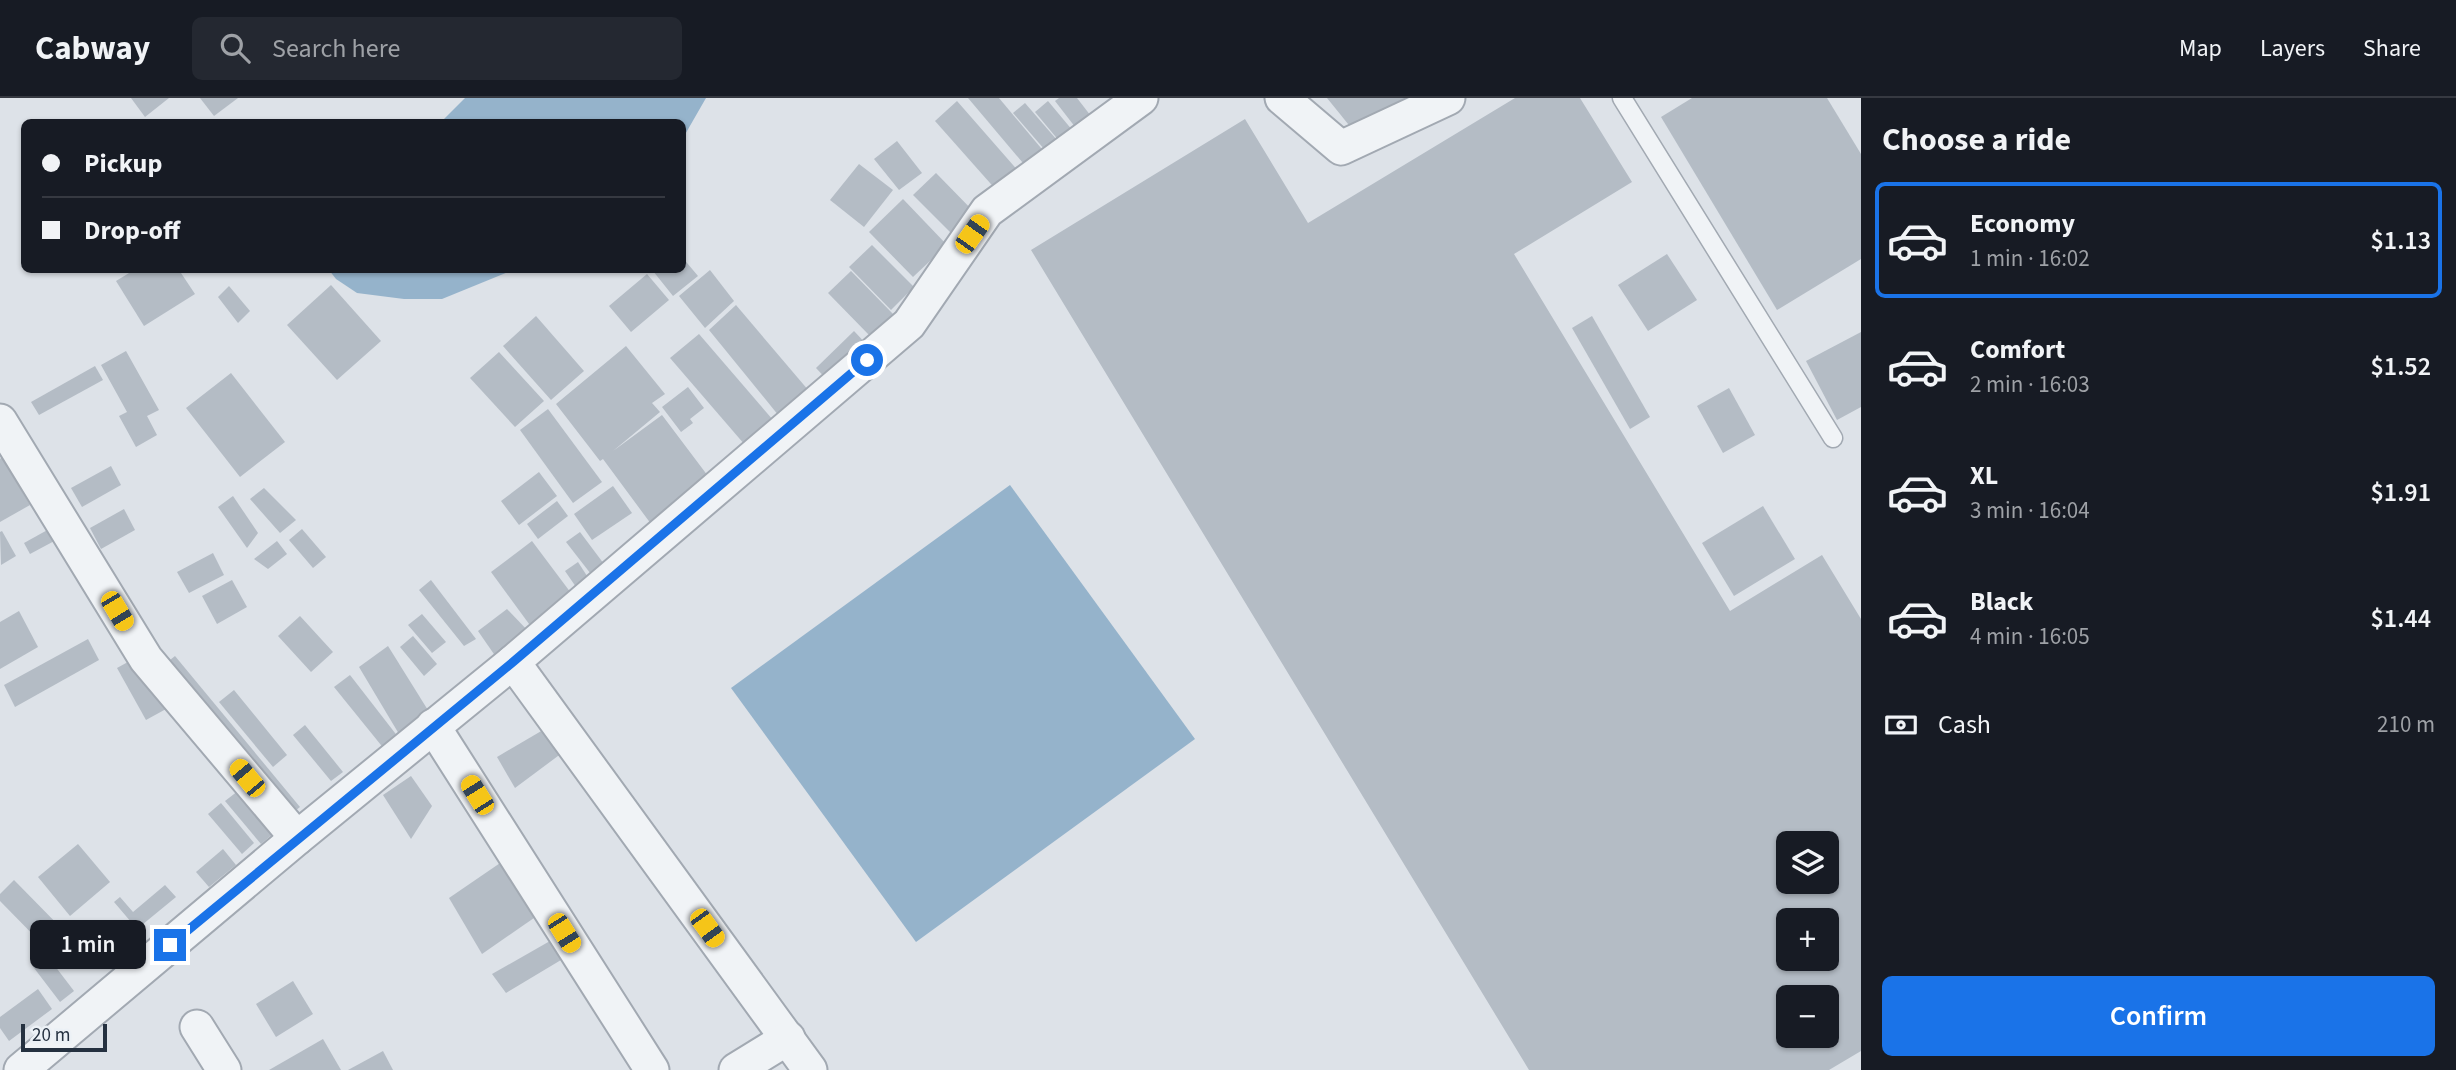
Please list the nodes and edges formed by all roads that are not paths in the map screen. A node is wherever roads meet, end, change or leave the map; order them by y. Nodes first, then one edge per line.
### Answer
1 (1141, 98) edge
2 (1282, 98) edge
3 (1448, 98) edge
4 (1622, 98) edge
5 (0, 421) edge
6 (1833, 438) dead end
7 (513, 662) junction
8 (433, 726) junction
9 (298, 838) junction
10 (197, 1027) dead end
11 (788, 1038) junction
12 (21, 1070) edge
13 (224, 1070) edge
14 (652, 1070) edge
15 (736, 1070) edge
16 (810, 1070) edge

1 - 7 street
2 - 3 street
4 - 6 lane
5 - 9 street
7 - 8 street
7 - 11 street
8 - 9 street
8 - 14 street
9 - 12 street
10 - 13 street
11 - 15 street
11 - 16 street

